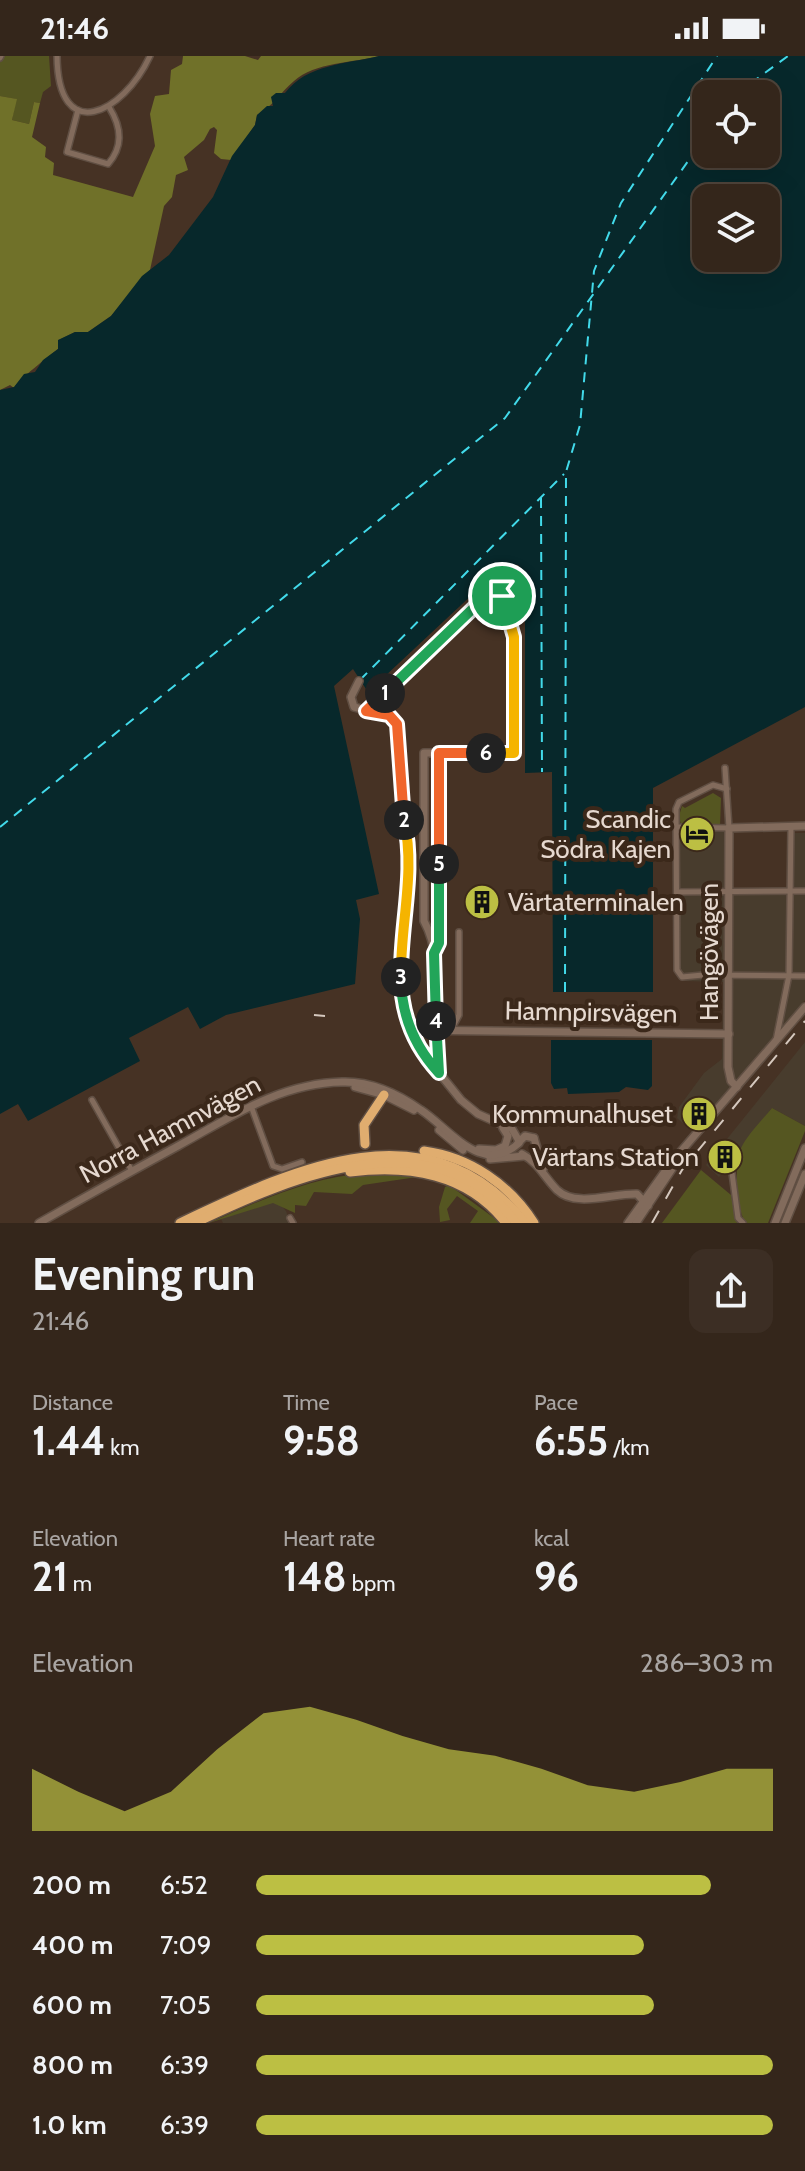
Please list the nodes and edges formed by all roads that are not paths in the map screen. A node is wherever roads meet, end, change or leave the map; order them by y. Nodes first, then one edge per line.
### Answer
1 (57, 56) edge
2 (150, 56) edge
3 (109, 107) junction
4 (78, 110) junction
5 (359, 681) dead end
6 (366, 711) junction
7 (439, 753) junction
8 (725, 768) dead end
9 (727, 789) junction
10 (791, 826) junction
11 (805, 826) edge
12 (677, 827) junction
13 (729, 828) junction
14 (790, 891) junction
15 (805, 891) edge
16 (677, 892) junction
17 (730, 892) junction
18 (459, 932) dead end
19 (434, 953) junction
20 (730, 975) junction
21 (789, 975) junction
22 (805, 976) edge
23 (805, 1007) edge
24 (452, 1028) junction
25 (411, 1030) junction
26 (436, 1030) junction
27 (729, 1034) junction
28 (416, 1040) junction
29 (776, 1041) junction
30 (439, 1073) junction
31 (737, 1087) junction
32 (385, 1093) junction
33 (92, 1100) dead end
34 (251, 1106) junction
35 (488, 1118) junction
36 (534, 1138) junction
37 (457, 1140) junction
38 (519, 1142) junction
39 (365, 1144) dead end
40 (805, 1148) edge
41 (538, 1149) junction
42 (385, 1154) junction
43 (526, 1156) junction
44 (302, 1162) dead end
45 (132, 1171) junction
46 (544, 1171) junction
47 (732, 1173) dead end
48 (310, 1174) junction
49 (805, 1174) edge
50 (644, 1203) junction
51 (39, 1223) edge
52 (180, 1223) edge
53 (195, 1223) edge
54 (506, 1223) edge
55 (516, 1223) edge
56 (525, 1223) edge
57 (534, 1223) edge
58 (628, 1223) edge
59 (636, 1223) edge
60 (743, 1223) edge
61 (775, 1223) edge
62 (785, 1223) edge

1 - 4 street
2 - 3 street
3 - 4 street
3 - 4 street
5 - 6 main road
6 - 7 main road
6 - 25 main road
7 - 19 main road
7 - 19 main road
8 - 9 street, Hangövägen
9 - 12 street
9 - 13 street, Hangövägen
10 - 11 main road
10 - 13 main road
10 - 14 street
12 - 13 street
12 - 16 street
13 - 17 main road, Hangövägen
14 - 15 street
14 - 17 street
14 - 21 street
16 - 17 street
16 - 20 street
17 - 20 main road, Hangövägen
18 - 24 street
19 - 26 main road
20 - 21 street
20 - 27 main road, Hangövägen
21 - 22 street
21 - 29 street
23 - 29 main road
24 - 26 main road, Hamnpirsvägen
24 - 27 main road, Hamnpirsvägen
25 - 26 main road, Hamnpirsvägen
25 - 28 main road
26 - 28 main road, Hamnpirsvägen
26 - 30 main road
27 - 31 main road, Hangövägen
28 - 30 main road
29 - 31 main road
30 - 35 main road
31 - 50 main road
32 - 34 main road, Norra Hamnvägen
32 - 37 main road, Norra Hamnvägen
32 - 39 highway
32 - 43 main road, Norra Hamnvägen
33 - 45 street
34 - 44 street
34 - 45 main road, Norra Hamnvägen
35 - 36 main road
35 - 37 main road, Norra Hamnvägen
35 - 38 main road
36 - 38 main road
36 - 41 main road
37 - 38 main road, Norra Hamnvägen
38 - 43 main road
40 - 61 main road
41 - 43 main road
41 - 46 main road
42 - 48 highway
42 - 56 highway
42 - 57 highway
43 - 46 main road
45 - 51 main road, Norra Hamnvägen
46 - 50 main road
47 - 60 street
48 - 52 highway
48 - 53 highway
48 - 54 highway
48 - 55 highway
49 - 62 main road
50 - 58 main road
50 - 59 main road

